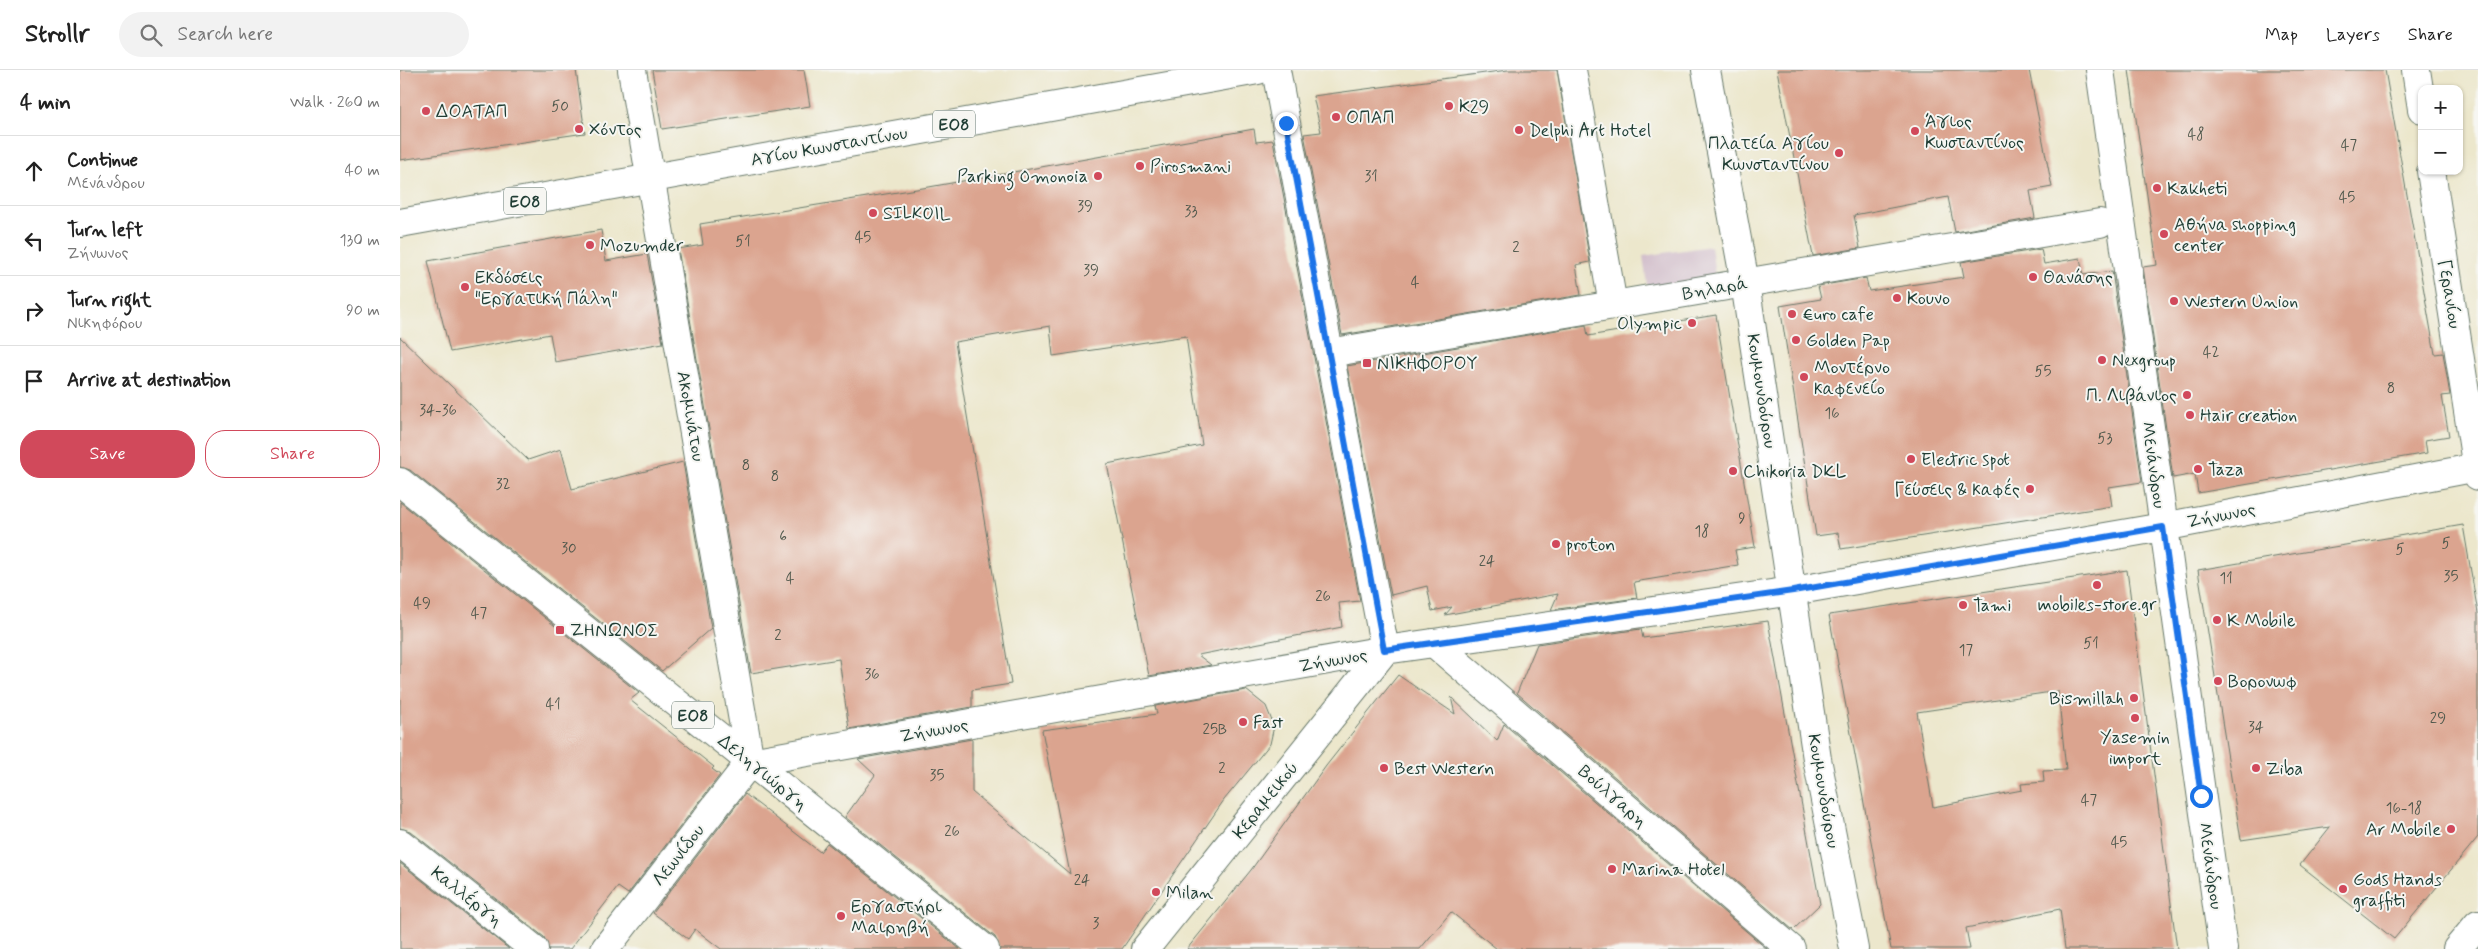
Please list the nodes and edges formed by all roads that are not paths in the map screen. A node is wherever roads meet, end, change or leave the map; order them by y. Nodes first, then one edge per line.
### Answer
1 (632, 70) edge
2 (1258, 70) edge
3 (1276, 70) edge
4 (1572, 70) edge
5 (1706, 70) edge
6 (2100, 70) edge
7 (2416, 70) edge
8 (2418, 85) edge
9 (2432, 175) edge
10 (650, 178) junction
11 (400, 223) edge
12 (2100, 223) dead end
13 (1745, 283) junction
14 (1613, 306) junction
15 (1329, 353) junction
16 (2478, 470) edge
17 (400, 482) edge
18 (2163, 527) junction
19 (1793, 591) junction
20 (1434, 643) junction
21 (1384, 650) junction
22 (750, 762) junction
23 (400, 843) edge
24 (2478, 924) edge
25 (534, 949) edge
26 (605, 949) edge
27 (985, 949) edge
28 (1146, 949) edge
29 (1791, 949) edge
30 (1854, 949) edge
31 (2222, 949) edge
32 (2458, 949) edge

1 - 10 street, Ακομινάτου
2 - 10 street, Αγίου Κωνσταντίνου / ΕΟ8
3 - 15 street
4 - 14 street
5 - 13 street, Κουμουνδούρου
6 - 18 street, Μενάνδρου
7 - 8 street
9 - 16 street, Γερανίου
10 - 11 street, Αγίου Κωνσταντίνου / ΕΟ8
10 - 22 street, Ακομινάτου
12 - 13 street, Βηλαρά
13 - 14 street, Βηλαρά
13 - 19 street, Κουμουνδούρου
14 - 15 street, Βηλαρά
15 - 21 street
16 - 18 street, Ζήνωνος
17 - 22 street, Δεληγιώργη / ΕΟ8
18 - 19 street, Ζήνωνος
18 - 31 street, Μενάνδρου
19 - 20 street, Ζήνωνος
19 - 30 street, Κουμουνδούρου
20 - 21 street, Ζήνωνος
20 - 29 street, Βούλγαρη
21 - 22 street, Ζήνωνος
21 - 28 street, Κεραμεικού
22 - 26 street, Λεωνίδου
22 - 27 street, Δεληγιώργη / ΕΟ8
23 - 25 street, Καλλέργη
24 - 32 street

